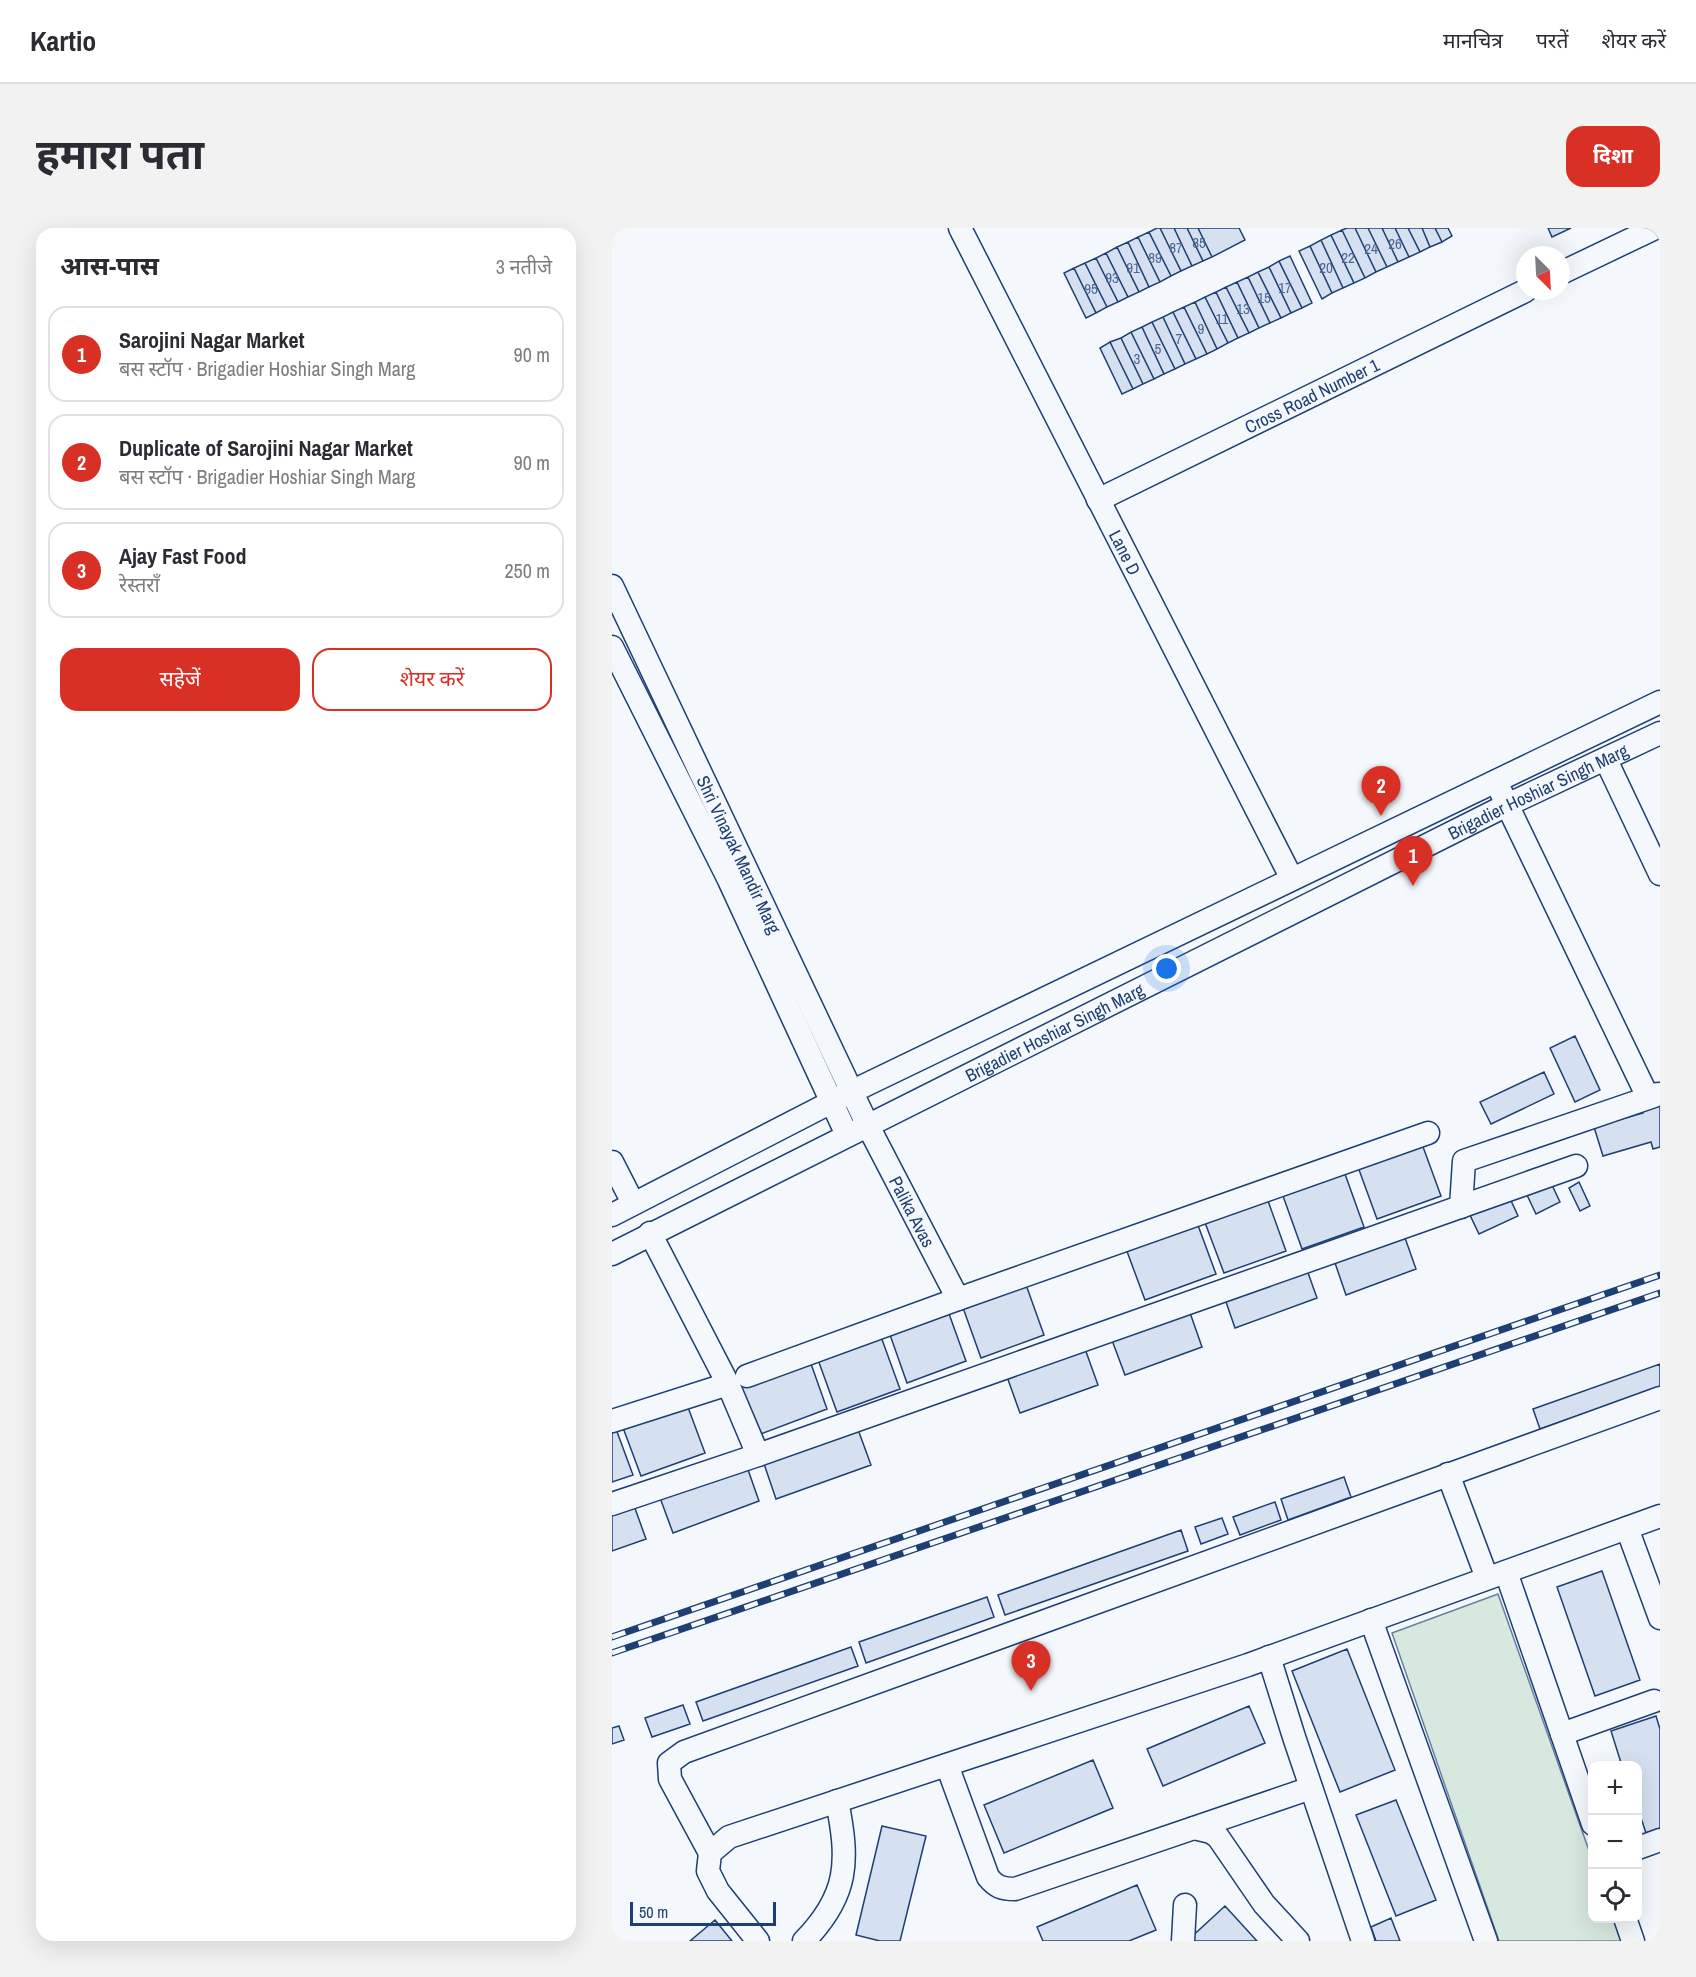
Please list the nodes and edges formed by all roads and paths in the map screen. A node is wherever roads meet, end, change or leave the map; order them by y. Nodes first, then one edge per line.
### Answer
1 (960, 228) edge
2 (1655, 228) edge
3 (1612, 237) edge
4 (1570, 267) edge
5 (1516, 295) edge
6 (1098, 500) junction
7 (612, 586) edge
8 (612, 647) edge
9 (1660, 702) edge
10 (1660, 733) edge
11 (1606, 759) junction
12 (1495, 781) junction
13 (1507, 805) junction
14 (1660, 874) edge
15 (1292, 879) junction
16 (1657, 1095) edge
17 (841, 1097) junction
18 (867, 1124) junction
19 (1428, 1133) dead end
20 (847, 1135) junction
21 (612, 1162) edge
22 (1576, 1166) dead end
23 (633, 1203) junction
24 (1461, 1207) junction
25 (612, 1215) edge
26 (650, 1233) junction
27 (612, 1254) edge
28 (958, 1299) junction
29 (737, 1380) junction
30 (1660, 1398) edge
31 (612, 1421) edge
32 (759, 1455) junction
33 (1448, 1474) junction
34 (612, 1504) edge
35 (1660, 1516) edge
36 (1627, 1528) junction
37 (1496, 1575) junction
38 (1660, 1618) edge
39 (1371, 1620) junction
40 (1269, 1657) junction
41 (1653, 1701) dead end
42 (1562, 1734) junction
43 (947, 1765) junction
44 (1311, 1788) junction
45 (837, 1801) junction
46 (1590, 1815) edge
47 (1194, 1828) junction
48 (1660, 1840) edge
49 (1642, 1847) edge
50 (710, 1853) junction
51 (1185, 1905) dead end
52 (1627, 1923) edge
53 (758, 1941) edge
54 (804, 1941) edge
55 (1183, 1941) edge
56 (1298, 1941) edge
57 (1363, 1941) edge
58 (1486, 1941) edge
59 (1632, 1941) edge

1 - 6 street, Lane D
2 - 3 street
3 - 4 street
5 - 6 street, Cross Road Number 1
6 - 15 street, Lane D
7 - 17 street, Shri Vinayak Mandir Marg
8 - 17 street
9 - 12 street, Brigadier Hoshiar Singh Marg
10 - 11 street, Brigadier Hoshiar Singh Marg
11 - 13 street, Brigadier Hoshiar Singh Marg
11 - 14 street
12 - 13 street
12 - 15 street, Brigadier Hoshiar Singh Marg
13 - 16 street
13 - 18 street, Brigadier Hoshiar Singh Marg
15 - 17 street, Brigadier Hoshiar Singh Marg
16 - 24 street
17 - 18 street, Shri Vinayak Mandir Marg
17 - 20 street
17 - 23 street, Brigadier Hoshiar Singh Marg
18 - 20 street, Brigadier Hoshiar Singh Marg
18 - 28 street, Palika Avas
19 - 28 street
20 - 26 street, Brigadier Hoshiar Singh Marg
21 - 23 street
22 - 24 street
23 - 25 street, Brigadier Hoshiar Singh Marg
24 - 32 street
26 - 27 street, Brigadier Hoshiar Singh Marg
26 - 29 street
28 - 29 street
29 - 31 street
29 - 32 street
30 - 33 street
32 - 34 street
33 - 37 street
33 - 50 street
35 - 36 street
36 - 37 street
36 - 38 street
37 - 39 street
37 - 42 street
39 - 40 street
39 - 58 street
40 - 43 street
40 - 44 street
41 - 42 street
42 - 46 street
43 - 45 street
43 - 47 street
44 - 47 street
44 - 57 street
45 - 50 street
45 - 54 street
47 - 56 street
48 - 49 street
50 - 53 street
51 - 55 street
52 - 59 street

